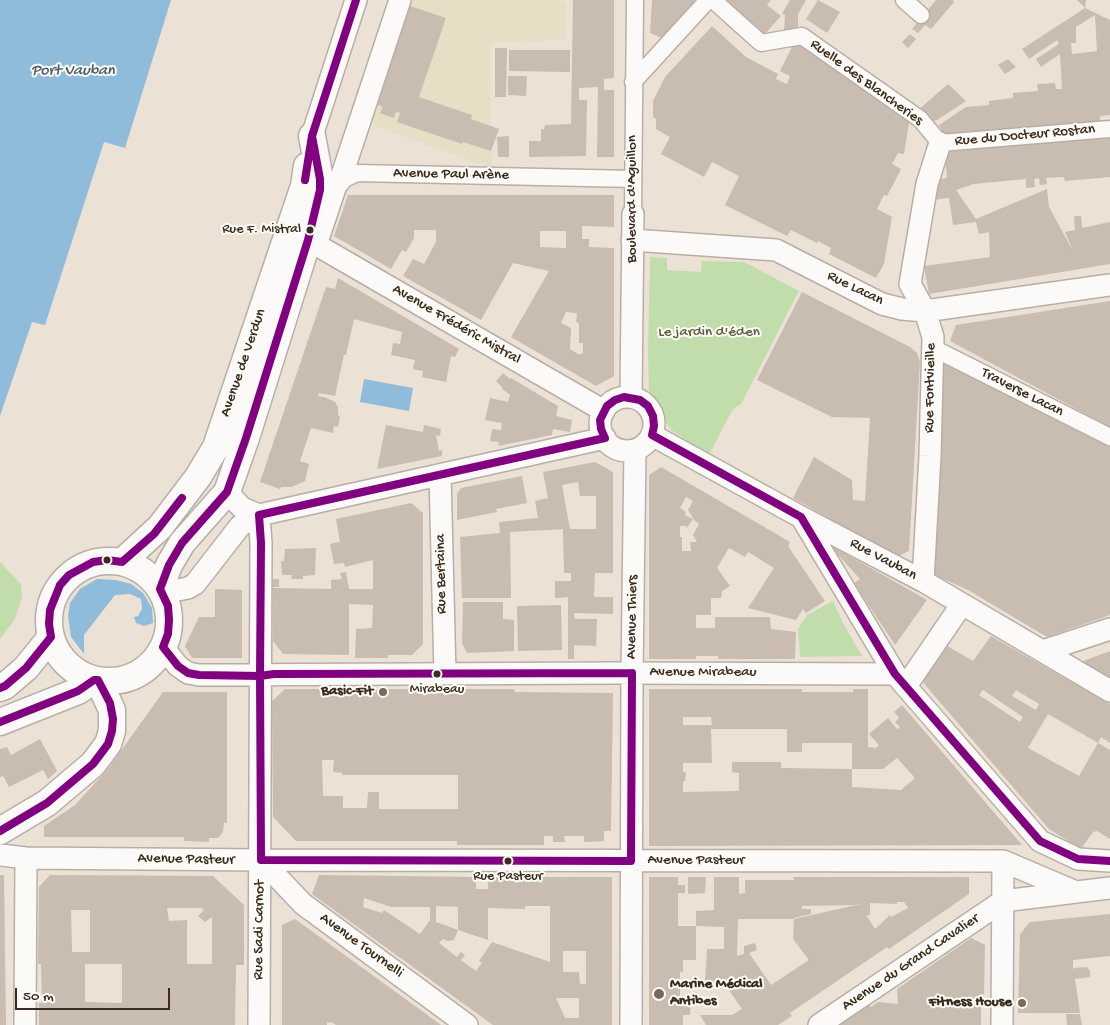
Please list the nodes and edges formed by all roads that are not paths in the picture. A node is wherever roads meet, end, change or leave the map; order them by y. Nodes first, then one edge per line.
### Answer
1 (356, 0) edge
2 (400, 0) edge
3 (635, 0) edge
4 (708, 0) edge
5 (713, 0) edge
6 (904, 0) edge
7 (921, 15) dead end
8 (634, 82) junction
9 (1110, 129) edge
10 (312, 136) junction
11 (940, 143) junction
12 (633, 179) junction
13 (340, 181) junction
14 (632, 214) joint
15 (632, 240) junction
16 (313, 243) junction
17 (1110, 285) edge
18 (925, 311) junction
19 (933, 348) junction
20 (632, 397) junction
21 (604, 411) junction
22 (652, 435) junction
23 (1110, 437) edge
24 (604, 438) junction
25 (635, 450) junction
26 (440, 475) junction
27 (227, 492) junction
28 (259, 514) junction
29 (801, 517) junction
30 (122, 562) junction
31 (923, 581) junction
32 (161, 591) junction
33 (962, 604) junction
34 (1110, 629) edge
35 (51, 638) junction
36 (163, 647) junction
37 (1043, 651) junction
38 (632, 673) junction
39 (445, 674) junction
40 (260, 676) junction
41 (96, 680) junction
42 (901, 680) junction
43 (0, 688) edge
44 (1110, 691) edge
45 (0, 722) edge
46 (0, 831) edge
47 (0, 855) edge
48 (26, 858) junction
49 (261, 860) junction
50 (631, 861) junction
51 (1003, 861) junction
52 (1110, 861) edge
53 (1110, 888) edge
54 (1076, 892) junction
55 (1003, 901) junction
56 (25, 1025) edge
57 (259, 1025) edge
58 (467, 1025) edge
59 (631, 1025) edge
60 (818, 1025) edge
61 (1002, 1025) edge

1 - 10 street, Avenue de Verdun
2 - 13 street
3 - 8 street, Boulevard d'Aguillon
4 - 8 street
5 - 11 street, Ruelle des Blancheries
6 - 7 street
8 - 12 street, Boulevard d'Aguillon
9 - 11 street, Rue du Docteur Rostan
10 - 16 street, Avenue de Verdun
10 - 30 street, Avenue de Verdun
11 - 18 street, Rue Fontvieille
12 - 13 street, Avenue Paul Arène
12 - 14 street, Boulevard d'Aguillon
13 - 16 street
14 - 15 street, Boulevard d'Aguillon
15 - 18 street, Rue Lacan
15 - 20 street, Boulevard d'Aguillon
16 - 21 street, Avenue Frédéric Mistral
16 - 27 street, Avenue de Verdun
17 - 18 street, Rue Lacan
18 - 19 street, Rue Fontvieille
19 - 23 street, Traverse Lacan
19 - 31 street, Rue Fontvieille
20 - 21 street
20 - 22 street
21 - 24 street
22 - 25 street
22 - 29 street, Rue Vauban
24 - 25 street
24 - 26 street
25 - 38 street, Avenue Thiers
26 - 28 street
26 - 39 street, Rue Bertaina
27 - 28 street
27 - 32 street, Avenue de Verdun
28 - 32 street
28 - 40 street, Rue Sadi Carnot
29 - 31 street, Rue Vauban
29 - 42 street
30 - 32 street
30 - 35 street
31 - 33 street, Rue Vauban
32 - 36 street
33 - 37 street, Rue Vauban
33 - 42 street
34 - 37 street
35 - 41 street
35 - 43 street
36 - 40 street, Avenue Mirabeau
36 - 41 street
37 - 44 street, Rue Vauban
38 - 39 street, Avenue Mirabeau
38 - 42 street, Avenue Mirabeau
38 - 50 street, Avenue Thiers
39 - 40 street, Avenue Mirabeau
40 - 49 street, Rue Sadi Carnot
41 - 45 street
41 - 46 street
42 - 52 street
47 - 48 street, Avenue Pasteur
48 - 49 street, Avenue Pasteur
48 - 56 street
49 - 50 street, Avenue Pasteur
49 - 57 street, Rue Sadi Carnot
49 - 58 street, Avenue Tournelli
50 - 51 street, Avenue Pasteur
50 - 59 street, Avenue Thiers
51 - 54 street, Avenue Pasteur
51 - 55 street
53 - 54 street, Avenue Pasteur
54 - 55 street, Avenue Pasteur
55 - 60 street, Avenue du Grand Cavalier
55 - 61 street

